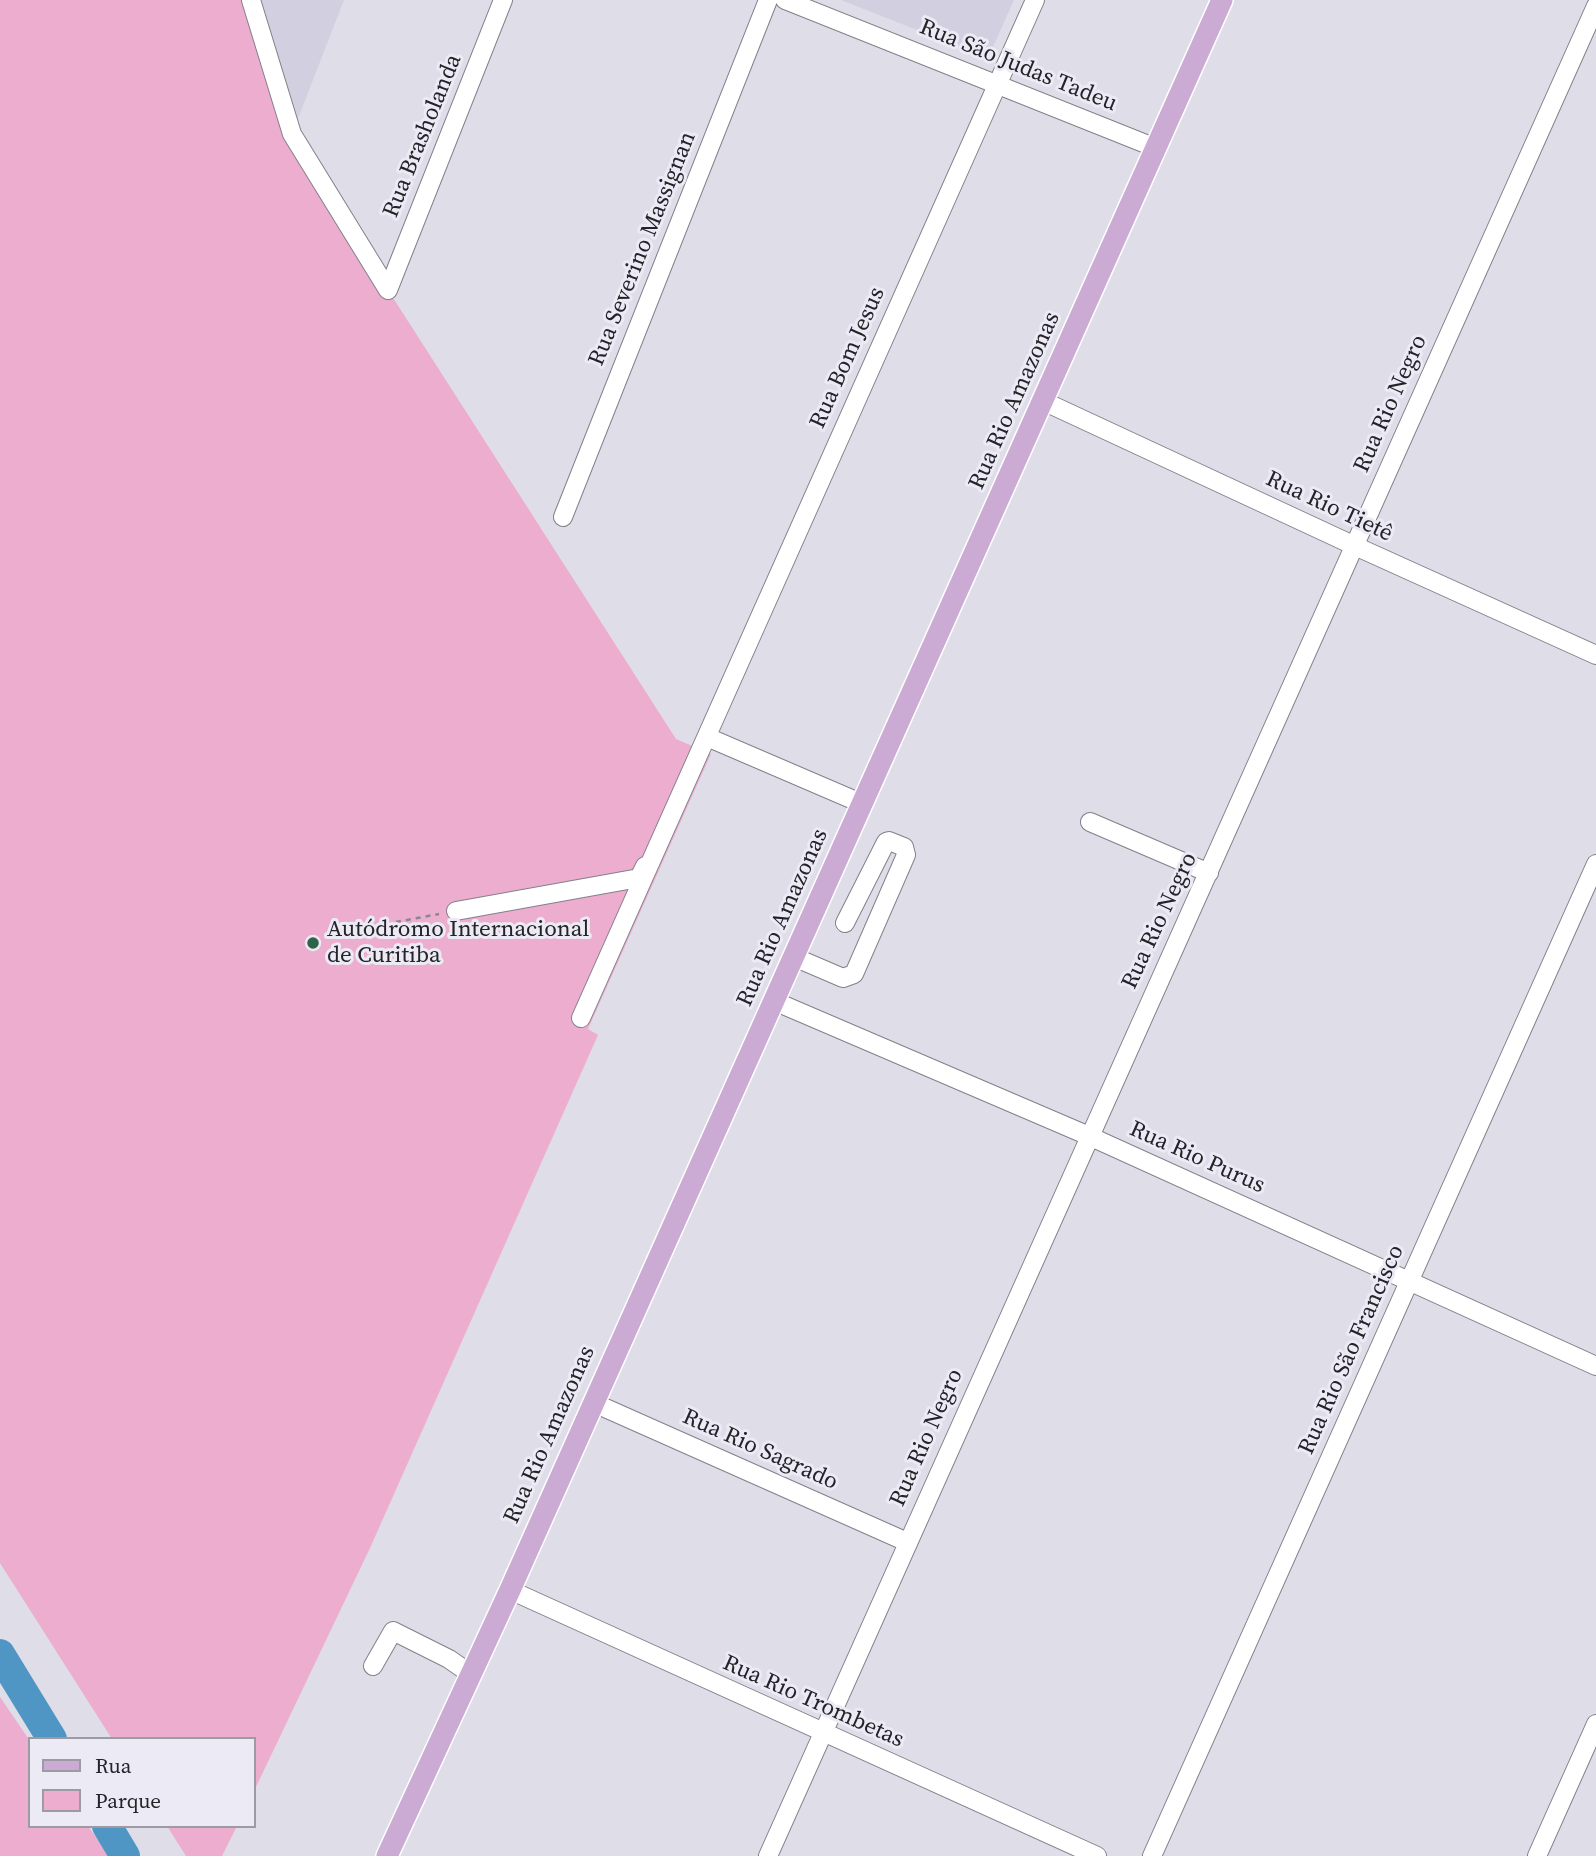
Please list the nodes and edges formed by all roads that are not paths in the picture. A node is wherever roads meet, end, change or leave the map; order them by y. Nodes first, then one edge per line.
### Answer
1 (251, 0) edge
2 (503, 0) edge
3 (768, 0) edge
4 (785, 0) edge
5 (1035, 0) edge
6 (1222, 0) edge
7 (1596, 6) edge
8 (997, 84) junction
9 (1156, 148) junction
10 (1044, 401) junction
11 (563, 517) dead end
12 (1355, 546) junction
13 (1596, 655) edge
14 (707, 737) junction
15 (863, 804) junction
16 (1090, 822) dead end
17 (1596, 864) edge
18 (1209, 873) junction
19 (456, 911) road end
20 (845, 923) dead end
21 (794, 957) junction
22 (774, 1001) junction
23 (581, 1018) dead end
24 (1089, 1136) junction
25 (1409, 1282) junction
26 (1596, 1366) edge
27 (594, 1403) junction
28 (906, 1542) junction
29 (510, 1590) junction
30 (373, 1667) dead end
31 (472, 1675) junction
32 (1596, 1724) edge
33 (822, 1733) junction
34 (387, 1856) edge
35 (768, 1856) edge
36 (1097, 1856) edge
37 (1152, 1856) edge
38 (1536, 1856) edge

1 - 2 street, Rua Brasholanda
3 - 11 street, Rua Severino Massignan
4 - 8 street, Rua São Judas Tadeu
5 - 8 street, Rua Bom Jesus
6 - 9 main road, Rua Rio Amazonas
7 - 12 street, Rua Rio Negro
8 - 9 street, Rua São Judas Tadeu
8 - 14 street, Rua Bom Jesus
9 - 10 main road, Rua Rio Amazonas
10 - 12 street, Rua Rio Tietê
10 - 15 main road, Rua Rio Amazonas
12 - 13 street, Rua Rio Tietê
12 - 18 street, Rua Rio Negro
14 - 15 street
14 - 19 street
14 - 23 street
15 - 21 main road, Rua Rio Amazonas
16 - 18 street
17 - 25 street, Rua Rio São Francisco
18 - 24 street, Rua Rio Negro
20 - 21 street
21 - 22 main road, Rua Rio Amazonas
22 - 24 street, Rua Rio Purus
22 - 27 main road, Rua Rio Amazonas
24 - 25 street, Rua Rio Purus
24 - 28 street, Rua Rio Negro
25 - 26 street, Rua Rio Purus
25 - 37 street, Rua Rio São Francisco
27 - 28 street, Rua Rio Sagrado
27 - 29 main road, Rua Rio Amazonas
28 - 33 street, Rua Rio Negro
29 - 31 main road, Rua Rio Amazonas
29 - 33 street, Rua Rio Trombetas
30 - 31 street
31 - 34 main road, Rua Rio Amazonas
32 - 38 street
33 - 35 street, Rua Rio Negro
33 - 36 street, Rua Rio Trombetas

